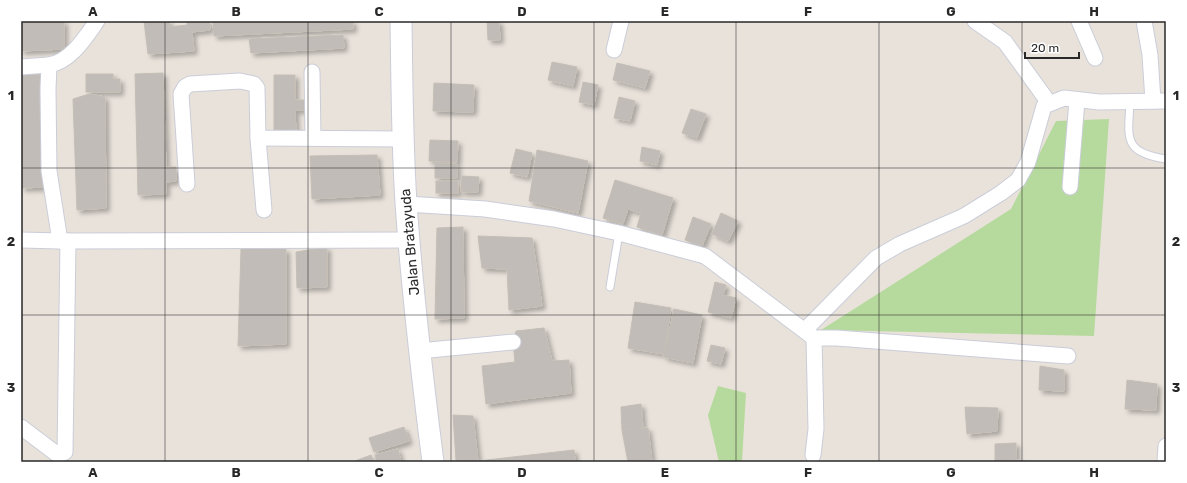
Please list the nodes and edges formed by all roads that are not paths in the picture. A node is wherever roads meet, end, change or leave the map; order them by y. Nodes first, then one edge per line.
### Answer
1 (97, 21) edge
2 (401, 21) edge
3 (621, 21) edge
4 (975, 21) edge
5 (1079, 21) edge
6 (1144, 21) edge
7 (614, 50) dead end
8 (1095, 58) dead end
9 (49, 65) junction
10 (21, 67) edge
11 (312, 72) dead end
12 (1077, 100) junction
13 (1159, 101) edge
14 (1130, 102) junction
15 (1049, 103) junction
16 (258, 138) junction
17 (313, 138) junction
18 (403, 139) junction
19 (1166, 159) edge
20 (187, 184) dead end
21 (1070, 187) dead end
22 (406, 204) junction
23 (264, 210) dead end
24 (619, 233) junction
25 (21, 240) edge
26 (410, 240) junction
27 (64, 241) junction
28 (610, 287) dead end
29 (810, 334) junction
30 (513, 342) dead end
31 (419, 351) junction
32 (1068, 356) dead end
33 (21, 427) edge
34 (1166, 446) edge
35 (814, 454) dead end
36 (433, 462) edge
37 (1165, 462) edge

1 - 9 street
2 - 18 street, Jalan Bratayuda
3 - 7 street
4 - 15 street
5 - 8 street
6 - 13 street
9 - 10 street
9 - 27 street
11 - 17 street
12 - 14 street
12 - 15 street
12 - 21 street
13 - 14 street
14 - 19 lane
15 - 29 street
16 - 17 street
16 - 20 street
16 - 23 street
17 - 18 street
18 - 22 street, Jalan Bratayuda
22 - 24 street
22 - 26 street, Jalan Bratayuda
24 - 28 lane
24 - 29 street
25 - 27 street
26 - 27 street
26 - 31 street, Jalan Bratayuda
27 - 33 street
29 - 32 street
29 - 35 street
30 - 31 street
31 - 36 street, Jalan Bratayuda
34 - 37 street

